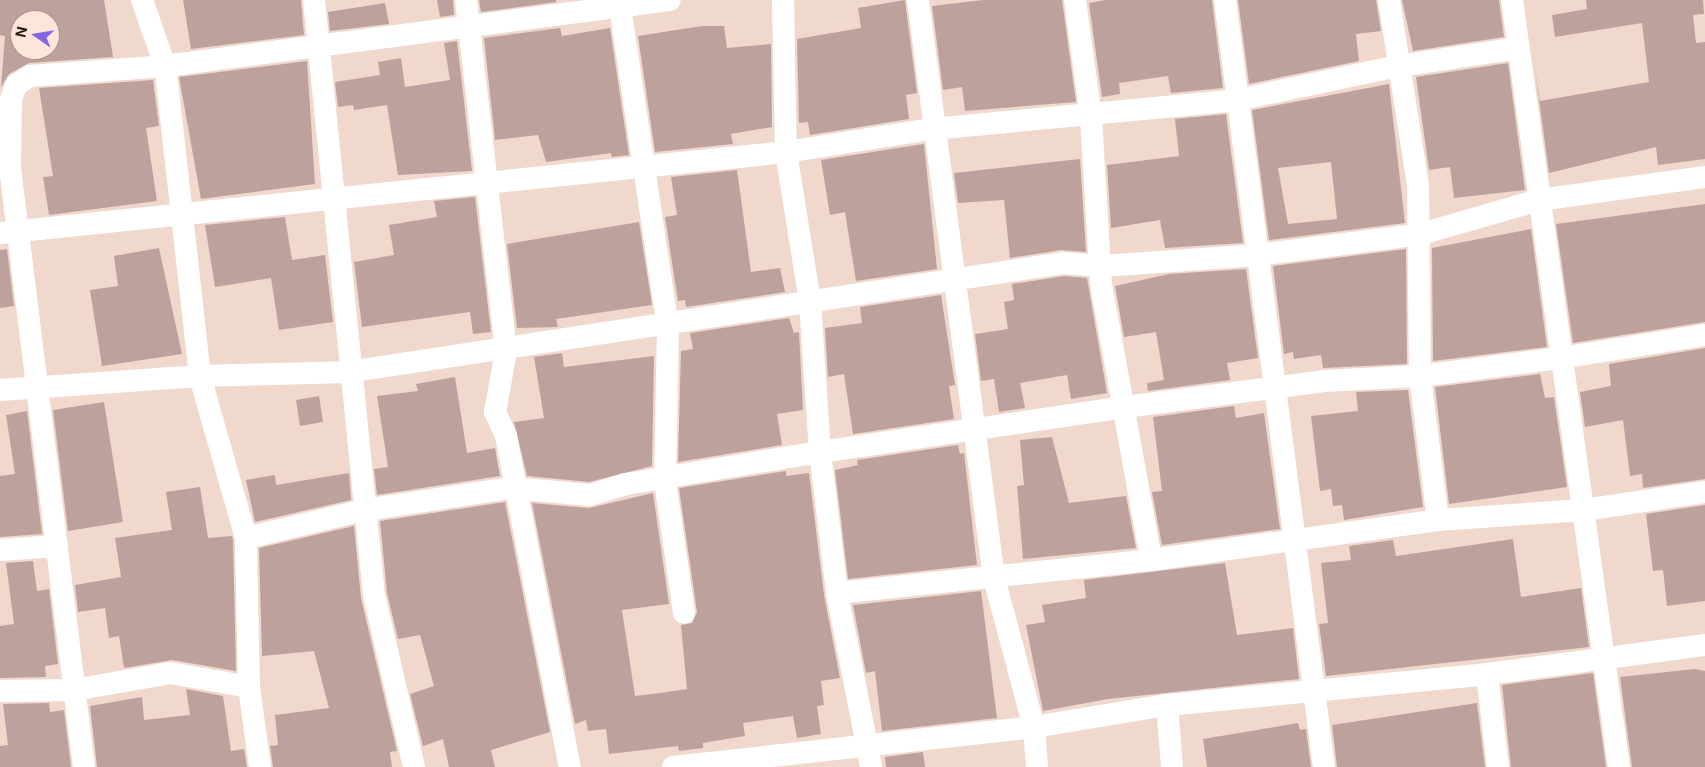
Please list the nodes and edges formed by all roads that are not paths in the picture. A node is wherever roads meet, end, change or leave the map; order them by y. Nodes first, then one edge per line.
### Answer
1 (142, 0) edge
2 (314, 0) edge
3 (466, 0) edge
4 (670, 0) edge
5 (783, 0) edge
6 (918, 0) edge
7 (1075, 0) edge
8 (1224, 0) edge
9 (1389, 0) edge
10 (1512, 0) edge
11 (619, 2) edge
12 (469, 26) junction
13 (1518, 48) junction
14 (320, 49) junction
15 (165, 66) junction
16 (1399, 66) junction
17 (1237, 100) junction
18 (1091, 117) junction
19 (932, 129) junction
20 (786, 152) junction
21 (5, 164) edge
22 (643, 166) junction
23 (1705, 177) edge
24 (490, 180) junction
25 (334, 196) junction
26 (1539, 200) junction
27 (180, 211) junction
28 (9, 232) edge
29 (1421, 234) junction
30 (1258, 255) junction
31 (1103, 266) junction
32 (955, 278) junction
33 (810, 302) junction
34 (668, 326) junction
35 (1705, 335) edge
36 (506, 351) junction
37 (1561, 358) junction
38 (348, 372) junction
39 (200, 376) junction
40 (1420, 376) junction
41 (37, 384) junction
42 (0, 390) edge
43 (1275, 390) junction
44 (1125, 407) junction
45 (973, 430) junction
46 (820, 452) junction
47 (665, 481) junction
48 (512, 488) junction
49 (1705, 492) edge
50 (364, 510) junction
51 (1584, 510) junction
52 (1438, 520) junction
53 (246, 538) junction
54 (1295, 543) junction
55 (57, 546) junction
56 (0, 550) edge
57 (1151, 560) junction
58 (994, 578) junction
59 (837, 593) junction
60 (684, 613) dead end
61 (1705, 645) edge
62 (1603, 657) junction
63 (1487, 674) junction
64 (249, 687) junction
65 (74, 690) junction
66 (0, 691) edge
67 (1314, 692) junction
68 (1167, 705) junction
69 (1034, 727) junction
70 (869, 744) junction
71 (726, 763) edge
72 (84, 767) edge
73 (260, 767) edge
74 (414, 767) edge
75 (570, 767) edge
76 (673, 767) edge
77 (871, 767) edge
78 (1037, 767) edge
79 (1172, 767) edge
80 (1324, 767) edge
81 (1498, 767) edge
82 (1619, 767) edge

1 - 15 street
2 - 14 street
3 - 12 street
4 - 11 street
5 - 20 street
6 - 19 street
7 - 18 street
8 - 17 street
9 - 16 street
10 - 13 street
11 - 12 street
11 - 22 street
12 - 14 street
12 - 24 street
13 - 16 street
13 - 26 street
14 - 15 street
14 - 25 street
15 - 21 street
15 - 27 street
16 - 17 street
16 - 29 street
17 - 18 street
17 - 30 street
18 - 19 street
18 - 31 street
19 - 20 street
19 - 32 street
20 - 22 street
20 - 33 street
21 - 28 street
22 - 24 street
22 - 34 street
23 - 26 street
24 - 25 street
24 - 36 street
25 - 27 street
25 - 38 street
26 - 29 street
26 - 37 street
27 - 28 street
27 - 39 street
28 - 41 street
29 - 30 street
29 - 40 street
30 - 31 street
30 - 43 street
31 - 32 street
31 - 44 street
32 - 33 street
32 - 45 street
33 - 34 street
33 - 46 street
34 - 36 street
34 - 47 street
35 - 37 street
36 - 38 street
36 - 48 street
37 - 40 street
37 - 51 street
38 - 39 street
38 - 50 street
39 - 41 street
39 - 53 street
40 - 43 street
40 - 52 street
41 - 42 street
41 - 55 street
43 - 44 street
43 - 54 street
44 - 45 street
44 - 57 street
45 - 46 street
45 - 58 street
46 - 47 street
46 - 59 street
47 - 48 street
47 - 60 street
48 - 50 street
48 - 75 street
49 - 51 street
50 - 53 street
50 - 74 street
51 - 52 street
51 - 62 street
52 - 54 street
53 - 64 street
54 - 57 street
54 - 67 street
55 - 56 street
55 - 65 street
57 - 58 street
58 - 59 street
58 - 69 street
59 - 70 street
61 - 62 street
62 - 63 street
62 - 82 street
63 - 67 street
63 - 81 street
64 - 65 street
64 - 73 street
65 - 66 street
65 - 72 street
67 - 68 street
67 - 80 street
68 - 69 street
68 - 79 street
69 - 70 street
69 - 78 street
70 - 71 street
70 - 77 street
71 - 76 street

